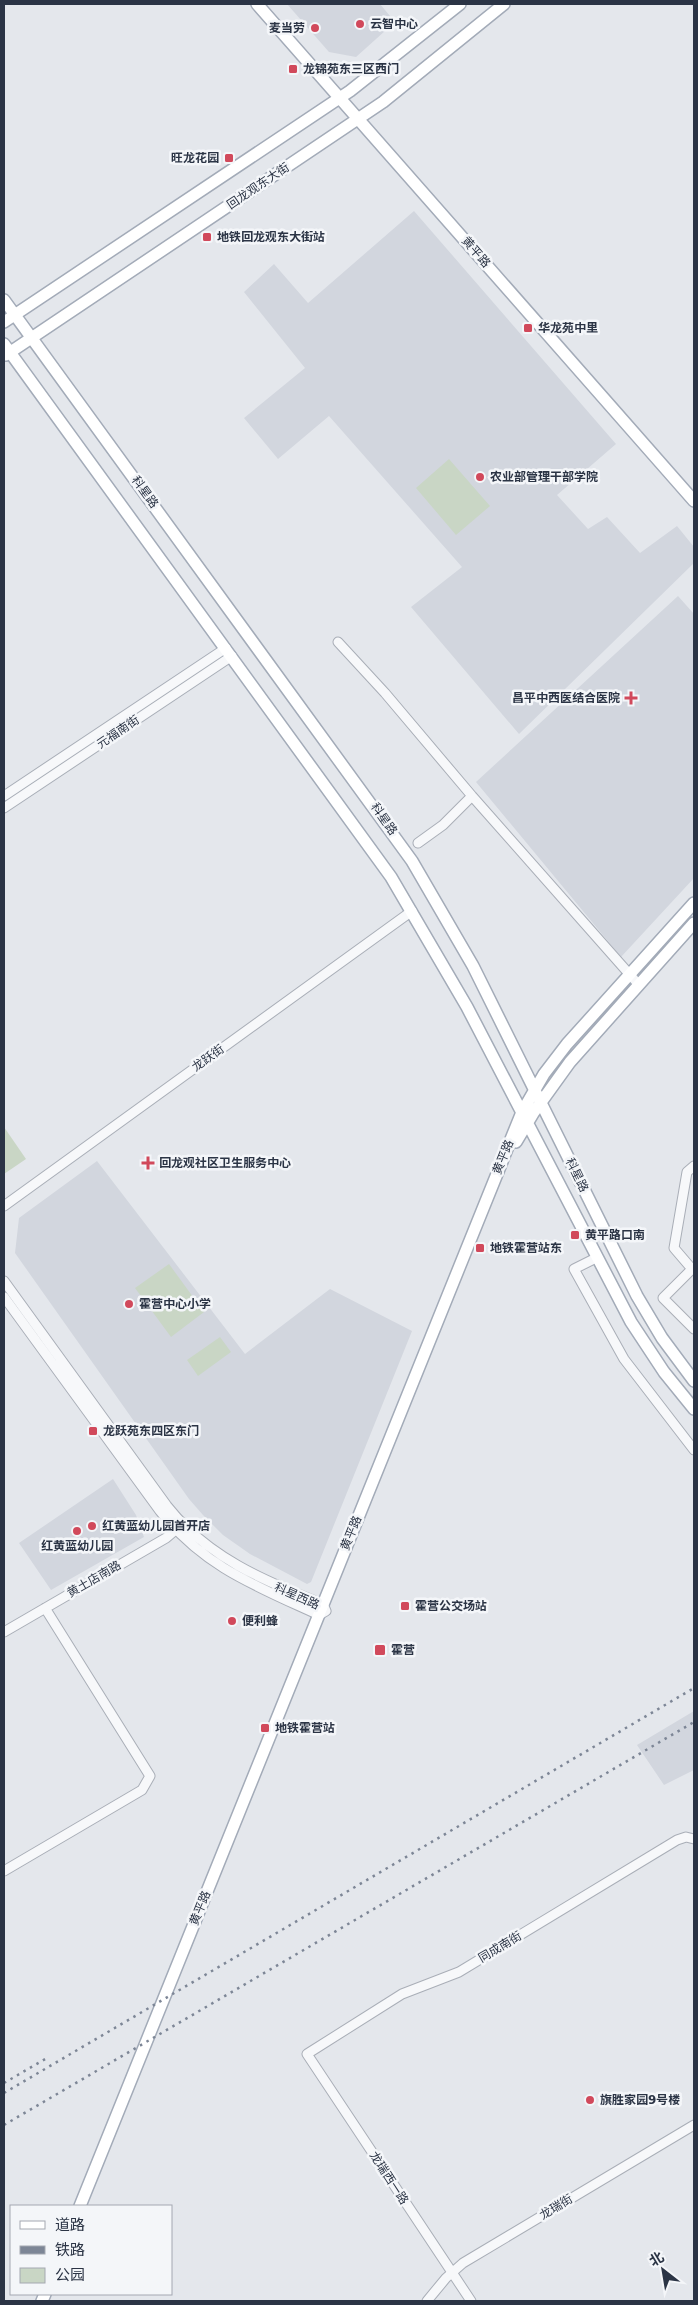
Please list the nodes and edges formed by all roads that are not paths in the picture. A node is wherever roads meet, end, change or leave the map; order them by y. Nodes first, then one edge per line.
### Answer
1 (257, 4) edge
2 (460, 4) edge
3 (504, 4) edge
4 (340, 98) junction
5 (358, 119) junction
6 (4, 300) edge
7 (15, 315) junction
8 (4, 322) edge
9 (32, 338) junction
10 (6, 351) edge
11 (694, 501) edge
12 (338, 642) dead end
13 (229, 652) junction
14 (4, 796) edge
15 (472, 796) junction
16 (4, 808) edge
17 (418, 843) dead end
18 (694, 903) edge
19 (412, 911) junction
20 (684, 914) junction
21 (694, 924) edge
22 (630, 974) junction
23 (639, 985) junction
24 (534, 1088) junction
25 (541, 1102) junction
26 (524, 1118) junction
27 (694, 1166) edge
28 (4, 1206) edge
29 (596, 1258) junction
30 (4, 1281) edge
31 (4, 1297) edge
32 (694, 1329) edge
33 (694, 1381) edge
34 (694, 1409) edge
35 (694, 1450) edge
36 (179, 1527) junction
37 (46, 1608) junction
38 (322, 1610) junction
39 (4, 1632) edge
40 (693, 1838) edge
41 (4, 1871) edge
42 (307, 2054) joint
43 (694, 2125) edge
44 (80, 2205) edge
45 (86, 2205) edge
46 (451, 2272) junction
47 (427, 2301) edge
48 (471, 2301) edge

1 - 4 main road, 黄平路
2 - 4 main road
3 - 5 main road, 回龙观东大街
4 - 5 main road, 黄平路
4 - 7 main road
5 - 9 main road, 回龙观东大街
5 - 11 main road, 黄平路
6 - 7 main road, 科星路
7 - 8 main road
7 - 9 main road, 科星路
9 - 10 main road, 回龙观东大街
9 - 24 main road, 科星路
10 - 13 main road, 科星路
12 - 15 street
13 - 14 street, 元福南街
13 - 16 street, 元福南街
13 - 19 main road, 科星路
15 - 17 street
15 - 22 street
18 - 20 main road, 黄平路
19 - 26 main road, 科星路
19 - 28 street, 龙跃街
20 - 21 street
20 - 22 main road, 黄平路
21 - 23 main road, 黄平路
22 - 23 street
22 - 24 main road, 黄平路
23 - 25 main road, 黄平路
24 - 25 main road, 科星路
24 - 26 main road, 黄平路
25 - 26 main road, 黄平路
25 - 33 main road, 科星路
26 - 29 main road, 科星路
26 - 38 main road, 黄平路
27 - 32 street
29 - 34 main road, 科星路
29 - 35 street
30 - 36 street, 科星西路
31 - 36 street, 科星西路
36 - 37 street, 黄土店南路
36 - 38 street, 科星西路
37 - 39 street, 黄土店南路
37 - 41 street
38 - 44 main road, 黄平路
38 - 45 main road, 黄平路
40 - 42 street, 同成南街
42 - 46 street, 龙瑞西一路
43 - 46 street, 龙瑞街
46 - 47 street, 龙瑞街
46 - 48 street, 龙瑞西一路

